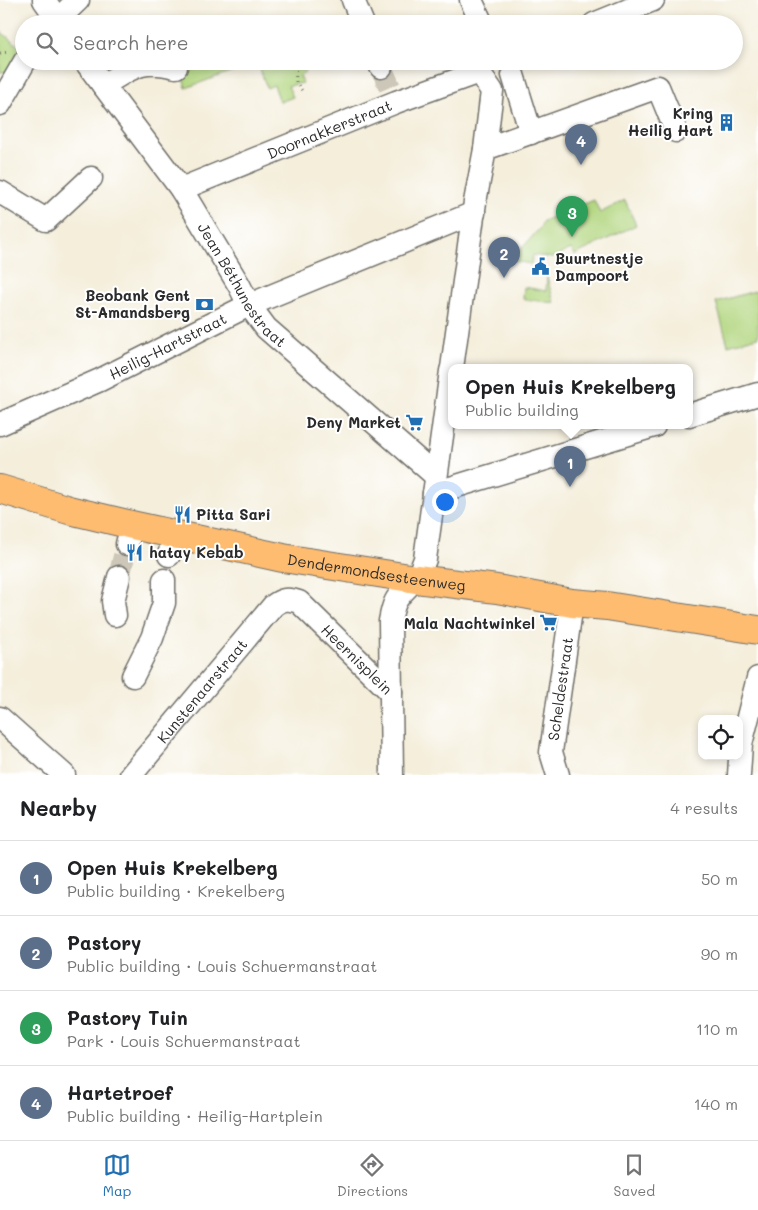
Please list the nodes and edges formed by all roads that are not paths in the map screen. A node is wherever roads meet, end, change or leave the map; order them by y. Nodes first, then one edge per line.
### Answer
1 (44, 0) edge
2 (78, 0) edge
3 (353, 0) edge
4 (471, 0) edge
5 (653, 0) edge
6 (52, 15) edge
7 (63, 15) edge
8 (359, 15) edge
9 (478, 15) edge
10 (616, 15) edge
11 (19, 70) edge
12 (92, 70) edge
13 (130, 70) edge
14 (513, 75) dead end
15 (103, 85) junction
16 (0, 104) edge
17 (676, 131) dead end
18 (531, 133) junction
19 (485, 149) junction
20 (91, 178) dead end
21 (180, 189) junction
22 (0, 192) edge
23 (474, 213) junction
24 (249, 304) junction
25 (452, 364) edge
26 (448, 391) edge
27 (758, 394) edge
28 (693, 414) edge
29 (0, 424) edge
30 (643, 429) edge
31 (435, 484) junction
32 (0, 489) edge
33 (119, 577) tunnel mouth
34 (416, 579) junction
35 (164, 580) dead end
36 (572, 603) junction
37 (273, 606) joint
38 (115, 615) dead end
39 (758, 630) edge
40 (133, 676) dead end
41 (758, 678) edge
42 (391, 692) junction
43 (0, 718) edge
44 (750, 744) edge
45 (64, 775) edge
46 (132, 775) edge
47 (392, 775) edge
48 (558, 775) edge
49 (739, 775) edge

1 - 6 street
2 - 7 street
3 - 8 street
4 - 9 street
5 - 10 street
11 - 16 street
12 - 15 street, Jean Béthunestraat
13 - 15 street
14 - 18 street
15 - 21 street, Jean Béthunestraat
17 - 18 street
18 - 19 street
19 - 21 street, Doornakkerstraat
19 - 23 street
20 - 22 street
21 - 24 street, Jean Béthunestraat
23 - 24 street, Heilig-Hartstraat
23 - 25 street
24 - 29 street, Heilig-Hartstraat
24 - 31 street, Jean Béthunestraat
26 - 31 street
27 - 28 street
30 - 31 street
31 - 34 street
32 - 34 main road, Dendermondsesteenweg
33 - 38 street
34 - 36 main road, Dendermondsesteenweg
34 - 42 street, Heernisplein
35 - 40 street
36 - 39 main road, Dendermondsesteenweg
36 - 48 street, Scheldestraat
37 - 42 street, Heernisplein
37 - 46 street, Kunstenaarstraat
41 - 44 street
42 - 47 street
43 - 45 street
44 - 49 street

